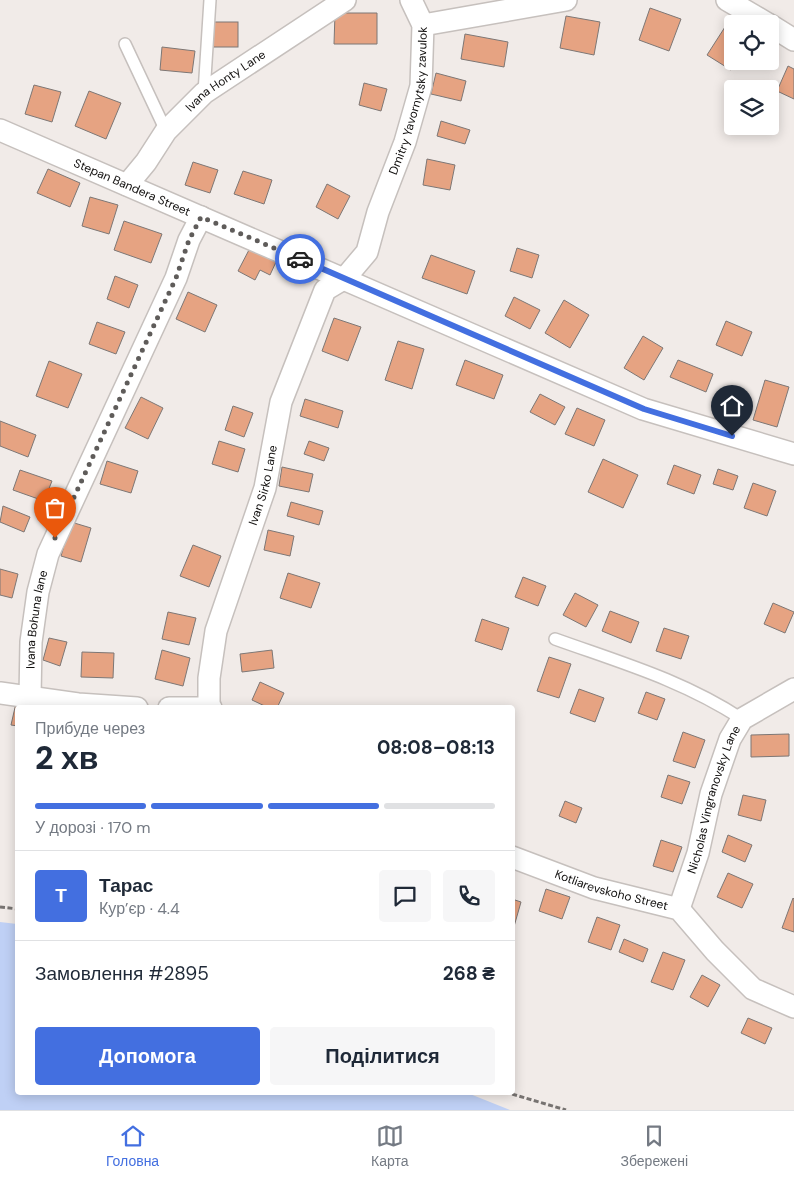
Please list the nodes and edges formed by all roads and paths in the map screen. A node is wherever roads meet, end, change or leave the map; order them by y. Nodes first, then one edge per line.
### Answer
1 (210, 0) edge
2 (345, 0) edge
3 (411, 0) edge
4 (566, 0) edge
5 (727, 0) edge
6 (753, 15) edge
7 (423, 25) junction
8 (779, 30) edge
9 (794, 40) edge
10 (125, 44) dead end
11 (204, 93) junction
12 (0, 130) edge
13 (166, 131) junction
14 (127, 185) junction
15 (201, 217) junction
16 (345, 278) junction
17 (794, 454) edge
18 (555, 639) dead end
19 (794, 689) edge
20 (0, 693) edge
21 (30, 697) junction
22 (93, 705) edge
23 (210, 705) edge
24 (742, 719) junction
25 (515, 859) edge
26 (0, 908) edge
27 (15, 909) edge
28 (679, 909) junction
29 (794, 1007) edge
30 (515, 1095) edge
31 (566, 1110) edge

1 - 11 lane
2 - 11 street, Ivana Honty Lane
3 - 7 street
4 - 7 street, Dmitry Yavornytsky zavulok
5 - 6 street
7 - 16 street, Dmitry Yavornytsky zavulok
8 - 9 street
10 - 13 lane
11 - 13 street, Ivana Honty Lane
12 - 14 street, Stepan Bandera Street
13 - 14 street, Ivana Honty Lane
14 - 15 street, Stepan Bandera Street
15 - 16 street, Stepan Bandera Street
15 - 21 street, Ivana Bohuna lane
16 - 17 street, Stepan Bandera Street
16 - 23 street, Ivan Sirko Lane
18 - 24 lane
19 - 24 street, Nicholas Vingranovsky Lane
20 - 21 street
21 - 22 street
24 - 28 street, Nicholas Vingranovsky Lane
25 - 28 street, Kotliarevskoho Street
26 - 27 path
28 - 29 street, Kotliarevskoho Street
30 - 31 path

